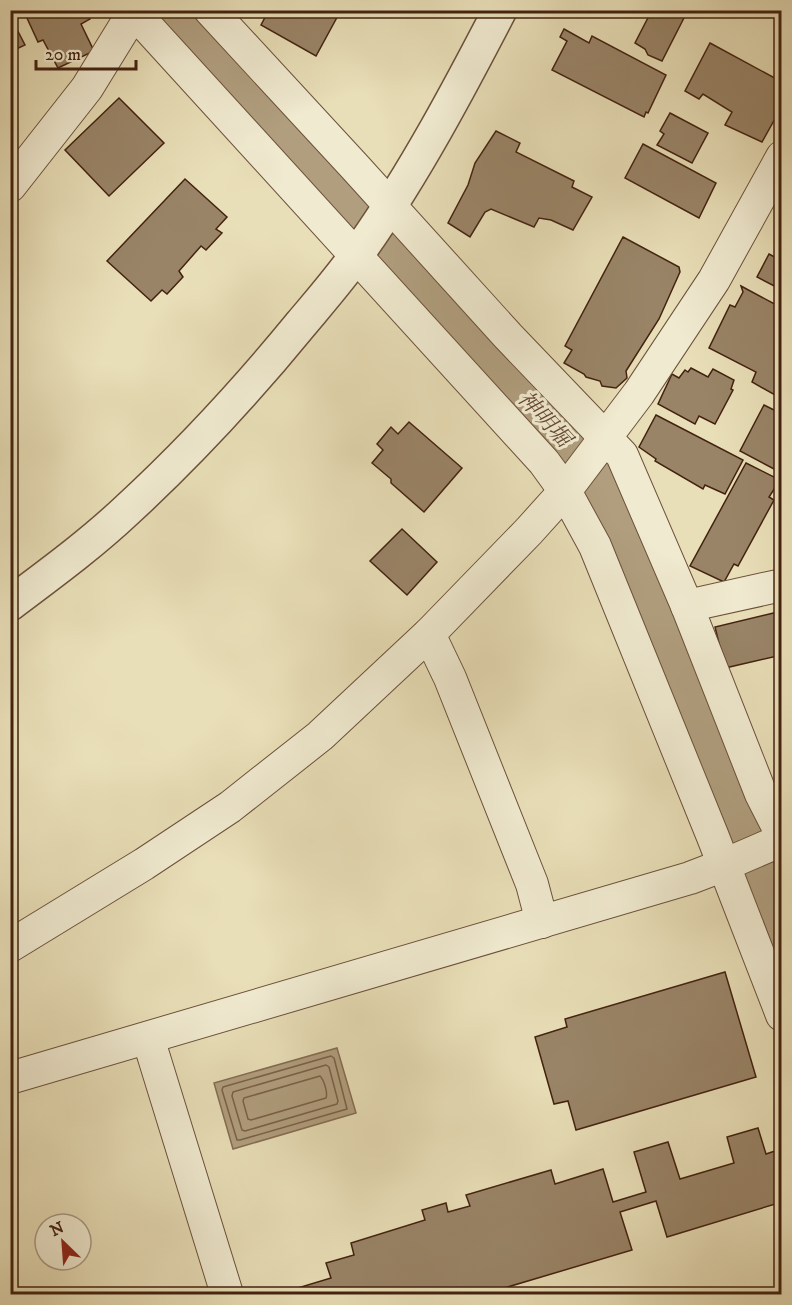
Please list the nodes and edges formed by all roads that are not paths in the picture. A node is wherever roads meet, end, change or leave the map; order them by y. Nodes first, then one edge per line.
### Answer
1 (210, 10) edge
2 (500, 10) edge
3 (133, 12) edge
4 (782, 157) edge
5 (10, 186) edge
6 (387, 211) junction
7 (360, 251) junction
8 (606, 436) junction
9 (565, 491) junction
10 (782, 585) edge
11 (10, 604) edge
12 (687, 606) junction
13 (429, 634) junction
14 (778, 840) edge
15 (731, 862) junction
16 (542, 922) junction
17 (10, 946) edge
18 (782, 1015) edge
19 (148, 1038) junction
20 (10, 1078) edge
21 (227, 1294) edge

1 - 6 street
2 - 6 street
3 - 5 street
3 - 7 street
4 - 8 street
6 - 7 street
6 - 8 street
7 - 9 street
7 - 11 street
8 - 9 street
8 - 12 street
9 - 13 street
9 - 15 street
10 - 12 street
12 - 14 street
13 - 16 street
13 - 17 street
14 - 15 street
15 - 16 street
15 - 18 street
16 - 19 street
19 - 20 street
19 - 21 street

